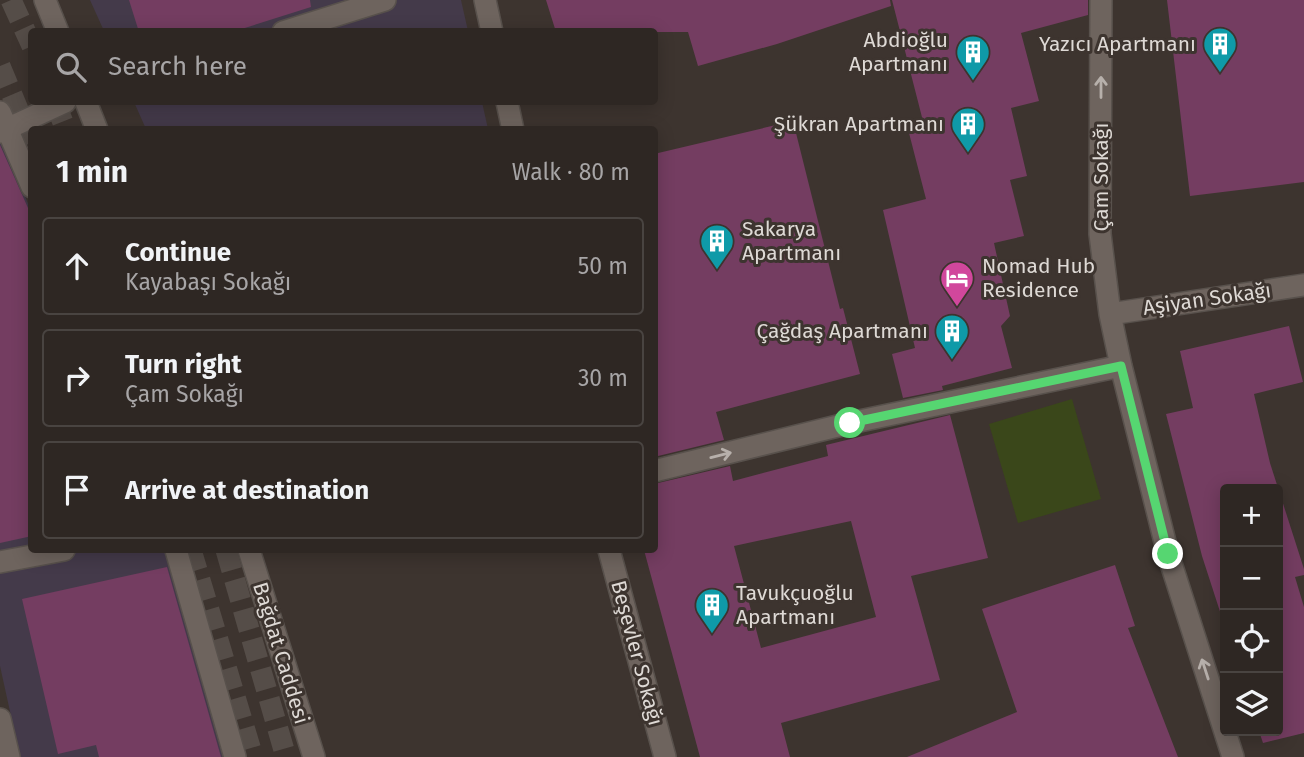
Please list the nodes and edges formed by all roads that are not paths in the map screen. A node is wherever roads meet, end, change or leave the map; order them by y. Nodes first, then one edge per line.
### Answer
1 (45, 0) edge
2 (385, 0) edge
3 (485, 0) edge
4 (1101, 0) edge
5 (56, 28) edge
6 (296, 28) edge
7 (491, 28) edge
8 (57, 105) edge
9 (87, 105) edge
10 (508, 105) edge
11 (3, 124) edge
12 (95, 126) edge
13 (512, 126) edge
14 (28, 178) edge
15 (1304, 285) edge
16 (1110, 313) junction
17 (1121, 366) junction
18 (658, 470) edge
19 (48, 553) edge
20 (177, 553) edge
21 (250, 553) edge
22 (610, 553) edge
23 (0, 562) edge
24 (0, 719) edge
25 (9, 757) edge
26 (235, 757) edge
27 (314, 757) edge
28 (665, 757) edge
29 (1233, 757) edge

1 - 5 street
2 - 6 street
3 - 7 street
16 -> 4 street, Çam Sokağı
8 - 11 street
9 - 12 street
10 - 13 street
11 - 14 street
15 - 16 street, Aşiyan Sokağı
16 - 17 street, Çam Sokağı
18 -> 17 street
29 -> 17 street, Çam Sokağı
19 - 23 street
20 - 26 street
21 - 27 street, Bağdat Caddesi
22 - 28 street, Beşevler Sokağı
24 - 25 street

